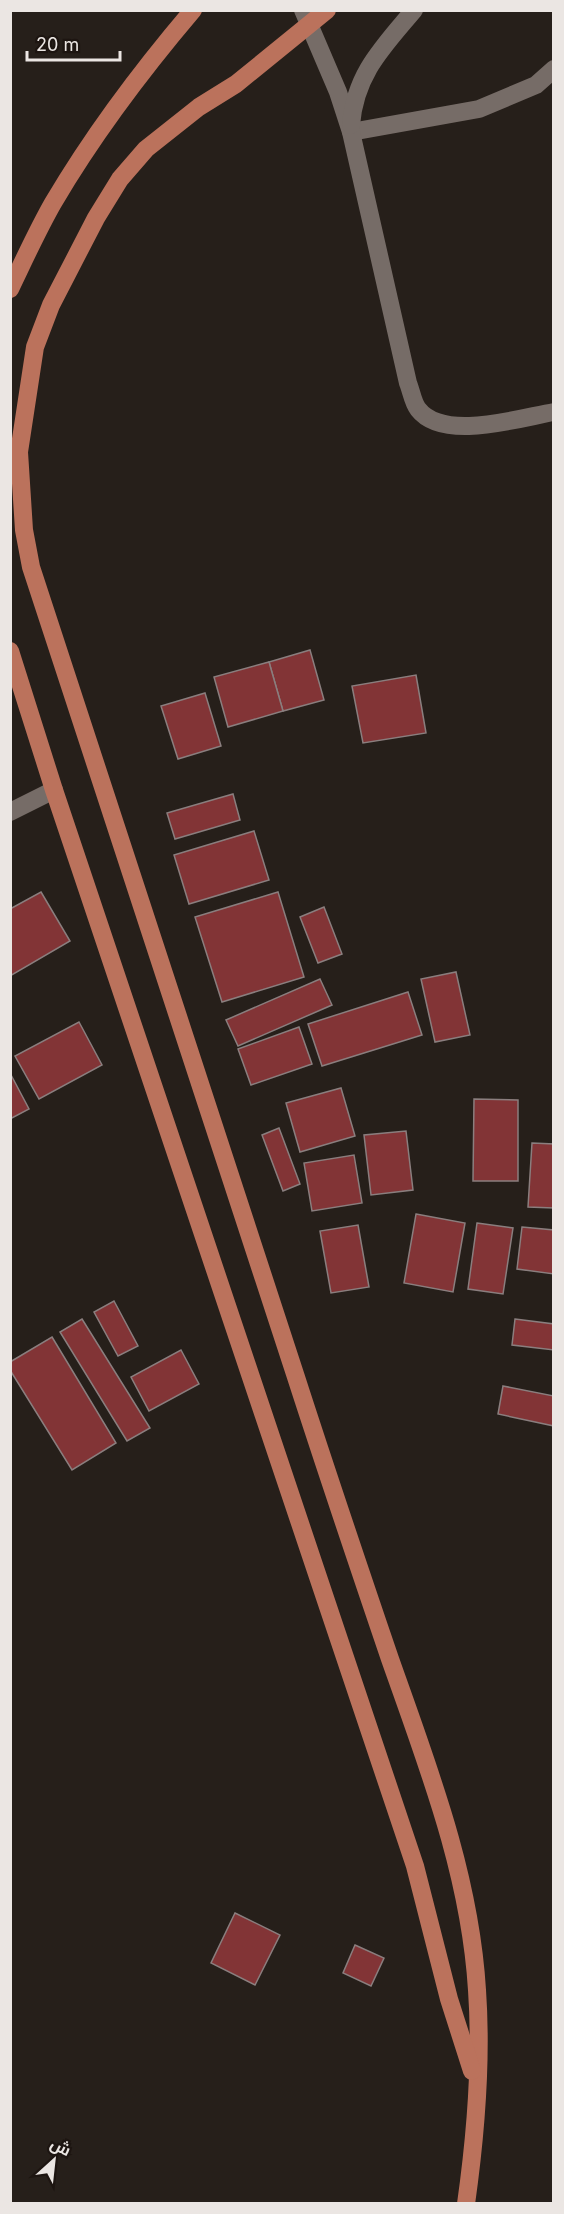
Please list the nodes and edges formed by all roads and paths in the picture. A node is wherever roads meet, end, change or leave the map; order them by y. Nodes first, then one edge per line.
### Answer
1 (194, 10) edge
2 (327, 10) edge
3 (414, 10) edge
4 (306, 18) edge
5 (554, 69) edge
6 (351, 132) junction
7 (10, 289) edge
8 (554, 412) edge
9 (10, 651) edge
10 (54, 790) junction
11 (10, 812) edge
12 (477, 2090) junction
13 (466, 2204) edge

1 - 7 main road
2 - 4 main road
3 - 6 street
4 - 6 street
4 - 12 main road
5 - 6 street
6 - 8 street
9 - 10 main road
10 - 11 street
10 - 12 main road
12 - 13 main road

